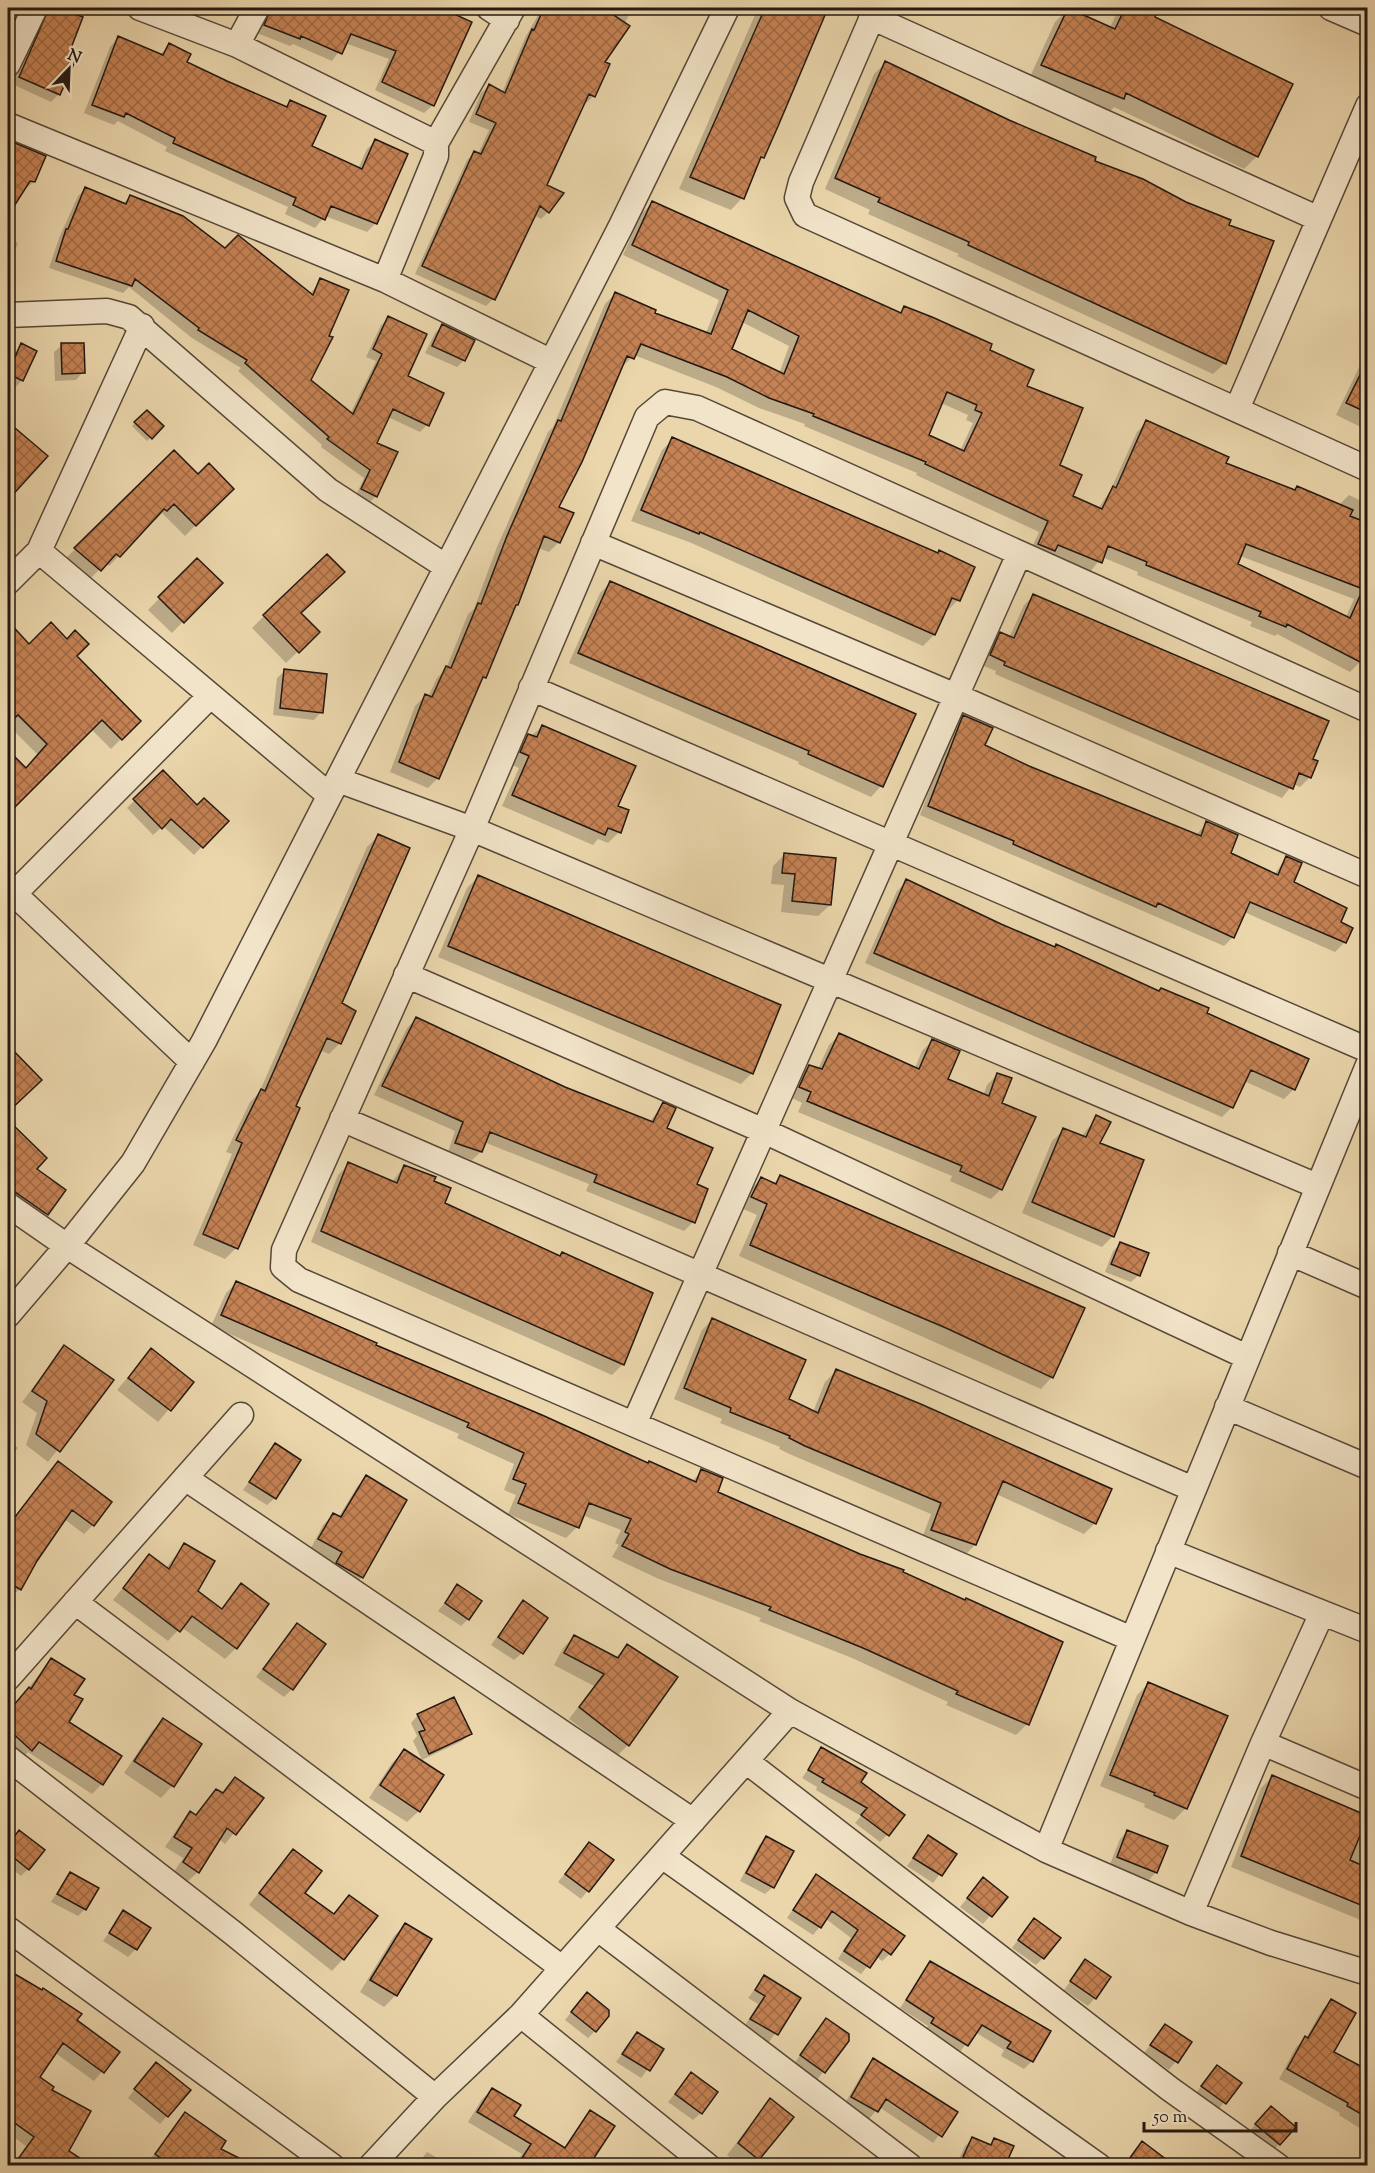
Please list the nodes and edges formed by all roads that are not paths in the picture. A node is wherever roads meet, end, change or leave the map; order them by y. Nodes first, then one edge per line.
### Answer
1 (35, 8) edge
2 (140, 8) edge
3 (257, 8) edge
4 (727, 8) edge
5 (1331, 8) edge
6 (503, 12) edge
7 (873, 12) edge
8 (1368, 24) edge
9 (237, 45) junction
10 (8, 63) edge
11 (1368, 106) edge
12 (8, 125) edge
13 (436, 143) junction
14 (1319, 219) junction
15 (385, 280) junction
16 (8, 315) edge
17 (142, 327) junction
18 (550, 361) junction
19 (1238, 409) junction
20 (1368, 469) edge
21 (593, 543) junction
22 (39, 551) junction
23 (1019, 554) junction
24 (445, 566) junction
25 (8, 582) edge
26 (531, 688) junction
27 (210, 696) junction
28 (956, 696) junction
29 (1368, 710) edge
30 (333, 788) junction
31 (472, 829) junction
32 (890, 846) junction
33 (1368, 876) edge
34 (11, 891) edge
35 (406, 975) junction
36 (830, 980) junction
37 (1368, 1050) edge
38 (192, 1062) junction
39 (1368, 1065) edge
40 (342, 1119) junction
41 (764, 1131) junction
42 (1317, 1186) junction
43 (8, 1205) edge
44 (67, 1246) junction
45 (1290, 1253) junction
46 (700, 1275) junction
47 (1368, 1287) edge
48 (8, 1315) edge
49 (1248, 1357) junction
50 (1227, 1407) junction
51 (241, 1415) dead end
52 (634, 1424) junction
53 (1368, 1467) edge
54 (185, 1478) junction
55 (1194, 1489) junction
56 (1168, 1551) junction
57 (75, 1602) junction
58 (1322, 1613) junction
59 (1368, 1631) edge
60 (1132, 1639) junction
61 (8, 1678) edge
62 (790, 1711) junction
63 (1263, 1743) junction
64 (8, 1758) edge
65 (746, 1761) junction
66 (1368, 1788) edge
67 (693, 1821) junction
68 (1046, 1850) junction
69 (662, 1856) junction
70 (1191, 1913) junction
71 (8, 1929) edge
72 (598, 1929) junction
73 (562, 1968) junction
74 (1368, 1973) edge
75 (520, 2016) junction
76 (435, 2097) junction
77 (333, 2166) edge
78 (371, 2166) edge
79 (708, 2166) edge
80 (910, 2166) edge
81 (1099, 2166) edge
82 (1278, 2166) edge

1 - 10 street
2 - 9 street
3 - 9 street
4 - 18 street
5 - 8 street
6 - 13 street
7 - 14 street
7 - 19 street
9 - 13 street
11 - 14 street
12 - 15 street
13 - 15 street
14 - 19 street
15 - 18 street
16 - 17 street
17 - 22 street
17 - 24 street
18 - 24 street
19 - 20 street
21 - 23 street
21 - 26 street
21 - 28 street
22 - 25 street
22 - 27 street
23 - 28 street
23 - 29 street
24 - 30 street
26 - 31 street
26 - 32 street
27 - 30 street
27 - 34 street
28 - 32 street
28 - 33 street
30 - 31 street
30 - 38 street
31 - 35 street
31 - 36 street
32 - 36 street
32 - 37 street
34 - 38 street
35 - 40 street
35 - 41 street
36 - 41 street
36 - 42 street
38 - 44 street
39 - 42 street
40 - 46 street
40 - 52 street
41 - 46 street
41 - 49 street
42 - 45 street
43 - 44 street
44 - 48 street
44 - 62 street
45 - 47 street
45 - 49 street
46 - 52 street
46 - 55 street
49 - 50 street
50 - 53 street
50 - 55 street
51 - 54 street
52 - 60 street
54 - 57 street
54 - 67 street
55 - 56 street
56 - 58 street
56 - 60 street
57 - 61 street
57 - 73 street
58 - 59 street
58 - 63 street
60 - 68 street
62 - 65 street
62 - 68 street
63 - 66 street
63 - 70 street
64 - 76 street
65 - 67 street
65 - 82 street
67 - 69 street
68 - 70 street
69 - 72 street
69 - 81 street
70 - 74 street
71 - 77 street
72 - 73 street
72 - 80 street
73 - 75 street
75 - 76 street
75 - 79 street
76 - 78 street

